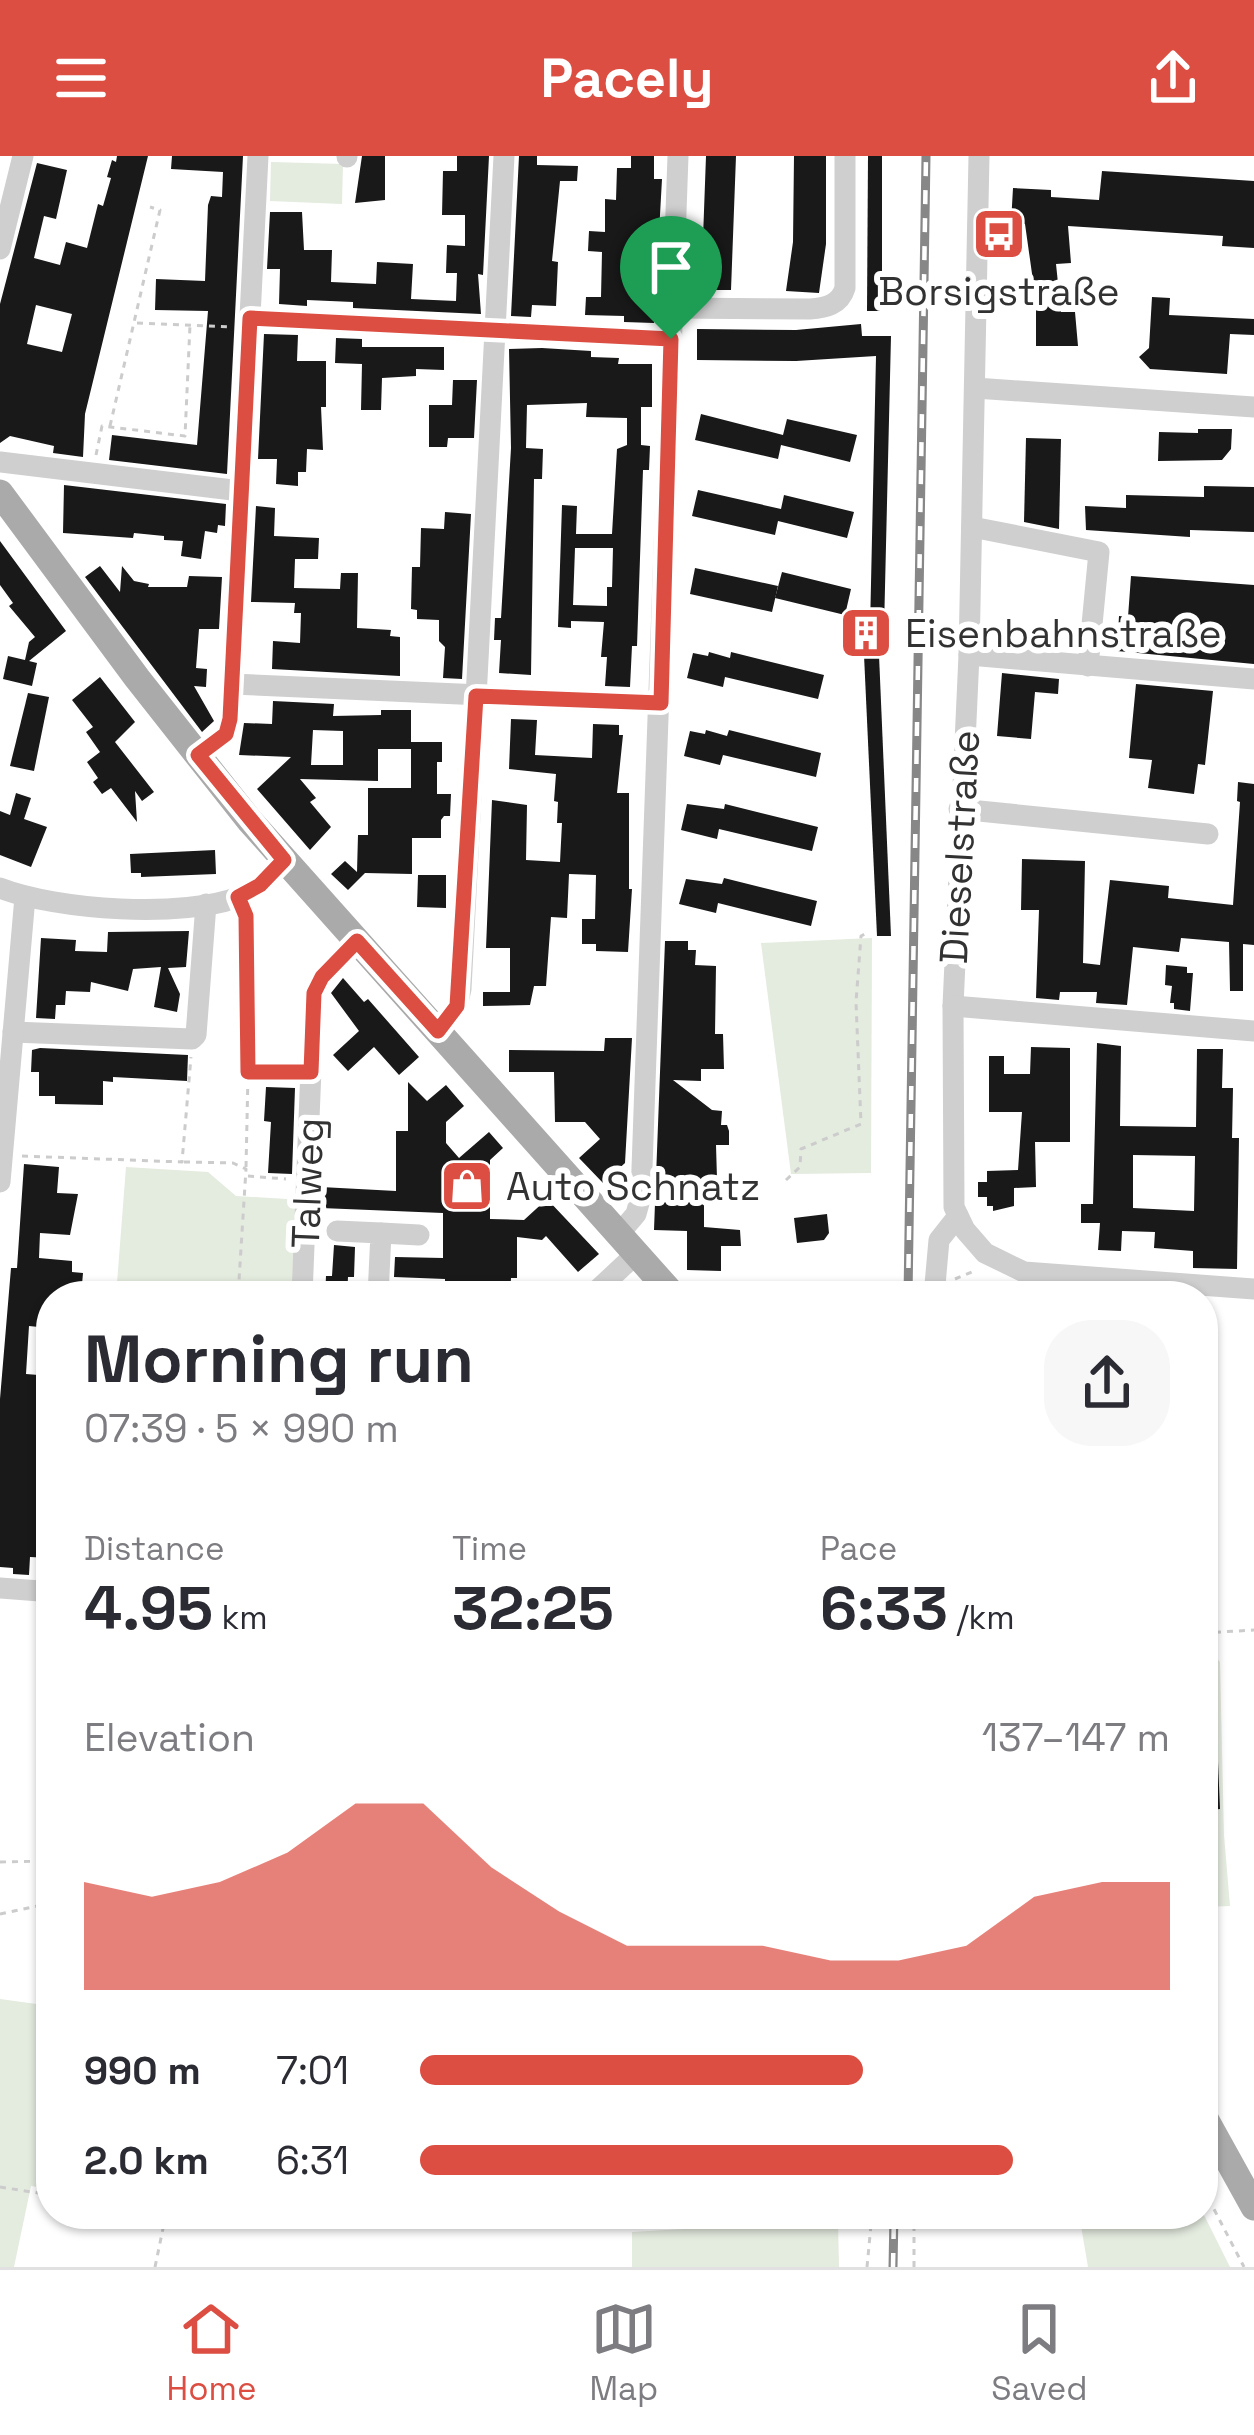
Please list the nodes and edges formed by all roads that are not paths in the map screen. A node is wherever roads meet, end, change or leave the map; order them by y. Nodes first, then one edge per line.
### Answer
1 (23, 156) edge
2 (257, 156) edge
3 (504, 156) edge
4 (678, 156) edge
5 (845, 156) edge
6 (979, 156) edge
7 (8, 189) edge
8 (0, 249) edge
9 (673, 308) junction
10 (250, 322) junction
11 (495, 331) junction
12 (671, 339) junction
13 (975, 388) junction
14 (1254, 407) edge
15 (0, 462) edge
16 (241, 491) junction
17 (0, 493) edge
18 (982, 528) junction
19 (969, 655) junction
20 (1088, 666) junction
21 (1254, 679) edge
22 (232, 684) junction
23 (476, 696) junction
24 (661, 703) junction
25 (198, 755) junction
26 (959, 809) junction
27 (1208, 834) dead end
28 (284, 860) junction
29 (0, 888) edge
30 (25, 897) junction
31 (206, 904) junction
32 (357, 941) junction
33 (953, 1006) junction
34 (438, 1031) junction
35 (1254, 1031) edge
36 (13, 1032) junction
37 (1, 1155) edge
38 (0, 1182) edge
39 (958, 1216) junction
40 (337, 1231) dead end
41 (381, 1233) junction
42 (418, 1234) dead end
43 (627, 1244) junction
44 (303, 1281) edge
45 (379, 1281) edge
46 (601, 1281) edge
47 (660, 1281) edge
48 (935, 1281) edge
49 (1132, 1281) edge
50 (1218, 1287) edge
51 (1254, 1289) edge
52 (0, 1588) edge
53 (36, 1590) edge
54 (1218, 2142) edge
55 (1254, 2206) edge

1 - 7 street
2 - 10 street
3 - 11 street
4 - 9 street
5 - 9 street
6 - 13 street, Dieselstraße
7 - 8 street
9 - 12 street
10 - 11 street
10 - 16 street
11 - 12 street
11 - 23 street
12 - 24 street
13 - 14 street
13 - 18 street, Dieselstraße
15 - 16 street
16 - 22 street
17 - 25 main road
18 - 19 street, Dieselstraße
18 - 20 street
19 - 20 street
19 - 26 street, Dieselstraße
20 - 21 street
22 - 23 street
22 - 25 street
23 - 24 street
23 - 34 street
24 - 43 street
25 - 28 main road
26 - 27 street
26 - 33 street, Dieselstraße
28 - 31 street
28 - 32 main road
29 - 30 street
30 - 31 street
30 - 36 street
31 - 36 street
32 - 34 main road
32 - 44 street, Talweg
33 - 35 street
33 - 39 street, Dieselstraße
34 - 43 main road
36 - 37 street
37 - 38 street
39 - 48 street
39 - 49 street
40 - 41 street
41 - 42 street
41 - 45 street
43 - 46 street
43 - 47 main road
50 - 51 street
52 - 53 street
54 - 55 main road

